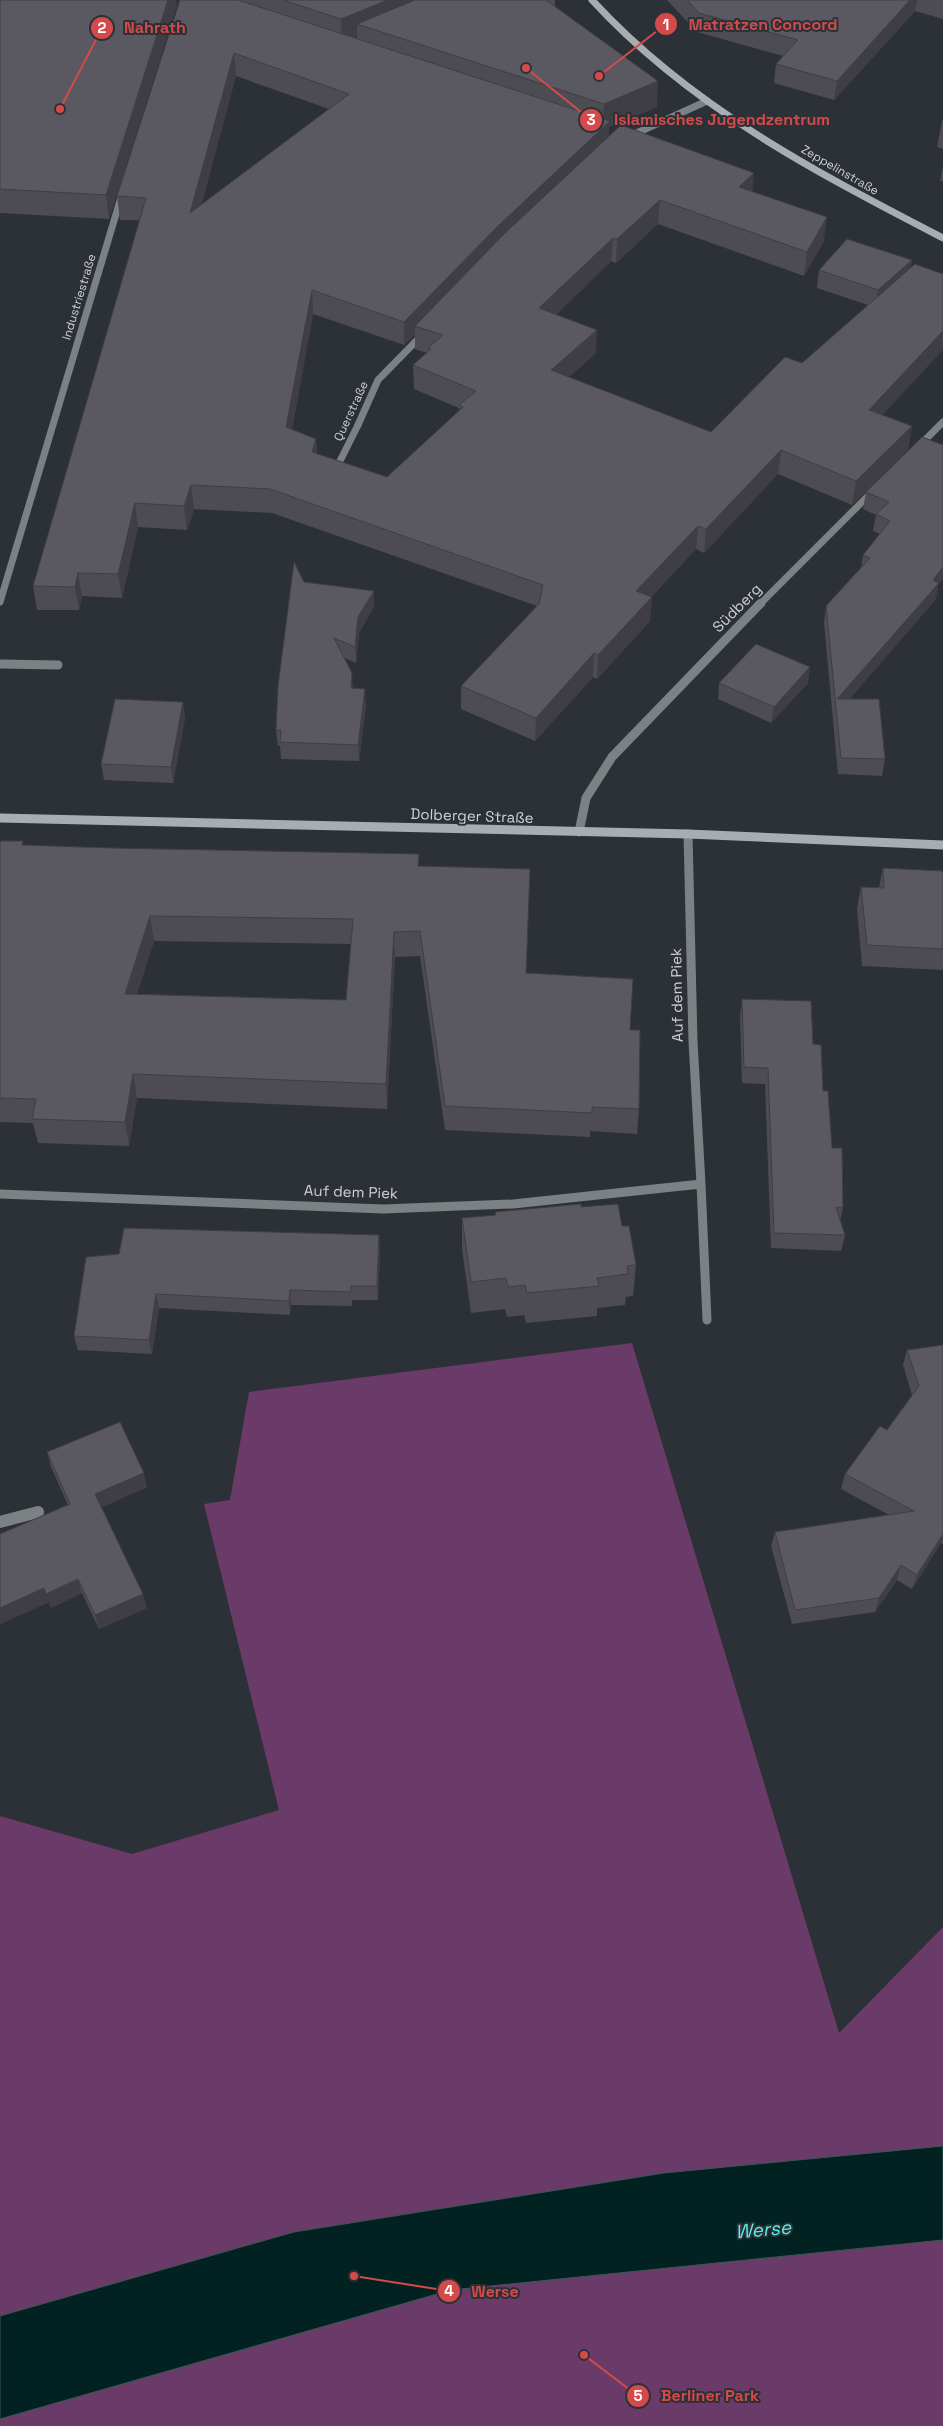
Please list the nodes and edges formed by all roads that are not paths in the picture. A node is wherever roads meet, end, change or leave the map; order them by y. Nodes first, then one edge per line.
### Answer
1 (592, 0) edge
2 (707, 101) junction
3 (620, 140) edge
4 (124, 188) edge
5 (943, 238) edge
6 (432, 324) edge
7 (943, 422) edge
8 (907, 457) edge
9 (338, 465) edge
10 (879, 485) edge
11 (0, 602) edge
12 (0, 664) edge
13 (58, 664) dead end
14 (0, 818) edge
15 (579, 832) junction
16 (688, 834) junction
17 (943, 845) edge
18 (701, 1184) junction
19 (0, 1194) edge
20 (707, 1320) dead end
21 (38, 1512) dead end
22 (0, 1522) edge

1 - 2 street, Zeppelinstraße
2 - 3 street
2 - 5 street, Zeppelinstraße
4 - 11 street, Industriestraße
6 - 9 street, Querstraße
7 - 8 street
10 - 15 street, Südberg
12 - 13 street
14 - 15 street, Dolberger Straße
15 - 16 street, Dolberger Straße
16 - 17 street, Dolberger Straße
16 - 18 street, Auf dem Piek
18 - 19 street, Auf dem Piek
18 - 20 street, Auf dem Piek
21 - 22 street

